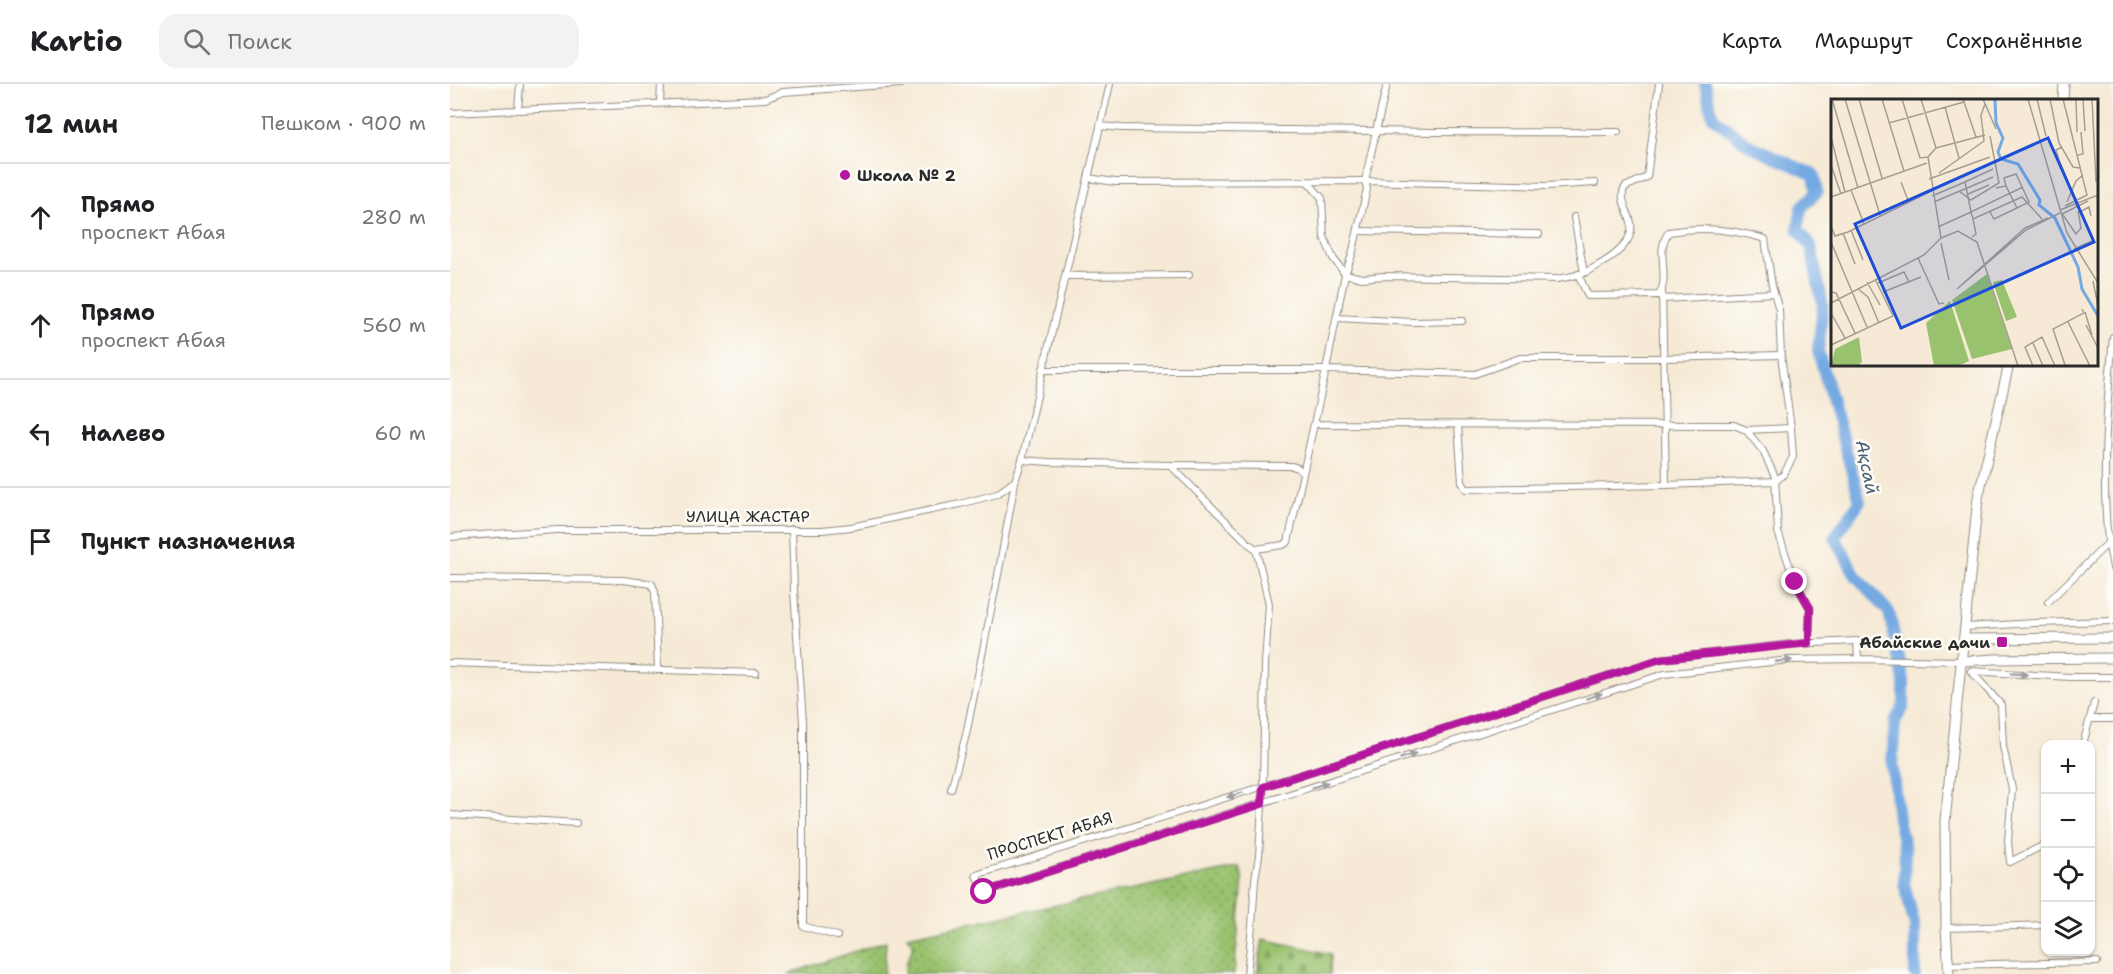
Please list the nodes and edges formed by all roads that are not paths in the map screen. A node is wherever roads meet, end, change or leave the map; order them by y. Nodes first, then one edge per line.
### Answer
1 (520, 84) edge
2 (662, 84) edge
3 (900, 84) edge
4 (1110, 84) edge
5 (1387, 84) edge
6 (1659, 84) edge
7 (2064, 84) edge
8 (2063, 99) edge
9 (660, 103) junction
10 (518, 110) junction
11 (450, 113) edge
12 (1100, 126) junction
13 (1376, 131) junction
14 (1618, 132) dead end
15 (1088, 178) junction
16 (1307, 181) junction
17 (1365, 181) junction
18 (1595, 183) dead end
19 (1574, 217) dead end
20 (1358, 231) junction
21 (1539, 234) dead end
22 (1581, 273) junction
23 (1345, 274) junction
24 (1189, 275) dead end
25 (1065, 276) junction
26 (1774, 293) junction
27 (1662, 295) junction
28 (1337, 318) junction
29 (1462, 321) dead end
30 (2113, 337) edge
31 (1781, 355) junction
32 (1663, 358) junction
33 (2009, 366) edge
34 (1043, 370) junction
35 (1326, 370) junction
36 (1314, 424) junction
37 (1664, 424) junction
38 (1458, 425) junction
39 (1791, 428) junction
40 (1746, 430) junction
41 (1022, 460) junction
42 (1170, 465) junction
43 (1303, 473) junction
44 (1015, 481) junction
45 (1776, 481) junction
46 (1666, 485) junction
47 (792, 530) junction
48 (450, 537) edge
49 (2111, 541) edge
50 (1256, 549) junction
51 (2113, 568) edge
52 (450, 578) edge
53 (2049, 602) dead end
54 (2113, 621) edge
55 (1966, 627) junction
56 (2113, 638) edge
57 (1965, 639) junction
58 (1809, 643) junction
59 (2113, 658) edge
60 (1858, 659) junction
61 (450, 663) edge
62 (1965, 667) junction
63 (658, 670) junction
64 (756, 673) dead end
65 (2113, 677) edge
66 (2094, 703) dead end
67 (2090, 719) junction
68 (2113, 719) edge
69 (2084, 740) edge
70 (1263, 787) junction
71 (951, 789) dead end
72 (1262, 804) junction
73 (450, 815) edge
74 (576, 823) dead end
75 (2041, 846) edge
76 (2041, 925) edge
77 (1946, 928) junction
78 (837, 936) dead end
79 (2097, 963) dead end
80 (1948, 970) edge
81 (1247, 974) edge

1 - 10 street
2 - 9 street
3 - 9 street
4 - 12 street
5 - 13 street
6 - 22 street
7 - 8 main road
9 - 10 street
10 - 11 street
12 - 13 street
12 - 15 street
13 - 14 street
13 - 17 street
15 - 16 street
15 - 25 street
16 - 17 street
16 - 23 street
17 - 18 street
17 - 20 street
19 - 22 street
20 - 21 street
20 - 23 street
22 - 23 street
22 - 27 street
23 - 28 street
24 - 25 street
25 - 34 street
26 - 27 street
26 - 27 street
26 - 31 street
27 - 32 street
28 - 29 street
28 - 35 street
30 - 49 street
31 - 32 street
31 - 39 street
32 - 35 street
32 - 37 street
33 - 55 main road
34 - 35 street
34 - 41 street
35 - 36 street
36 - 38 street
36 - 43 street
37 - 38 street
37 - 40 street
37 - 46 street
38 - 46 street
39 - 40 street
39 - 45 street
40 - 45 street
41 - 42 street
41 - 44 street
42 - 43 street
42 - 50 street
43 - 50 street
44 - 47 street, УЛИЦА ЖАСТАР
44 - 71 street
45 - 46 street
45 - 58 street
47 - 48 street, УЛИЦА ЖАСТАР
47 - 78 street
49 - 51 street
49 - 53 street
50 - 70 street
52 - 63 street
54 - 55 street
55 - 57 main road
56 - 57 main road
57 - 62 main road
58 - 60 street, ПРОСПЕКТ АБАЯ
58 - 70 street, ПРОСПЕКТ АБАЯ
59 - 62 main road, ПРОСПЕКТ АБАЯ
60 - 62 street, ПРОСПЕКТ АБАЯ
72 -> 60 street, ПРОСПЕКТ АБАЯ
61 - 63 street
62 -> 65 street
62 - 75 street
62 - 77 main road
63 - 64 street
66 - 67 street
67 - 68 street
67 - 69 street
70 - 72 street
70 -> 72 street, ПРОСПЕКТ АБАЯ
72 - 81 street
73 - 74 street
76 - 77 street
77 - 80 main road
79 - 80 street

